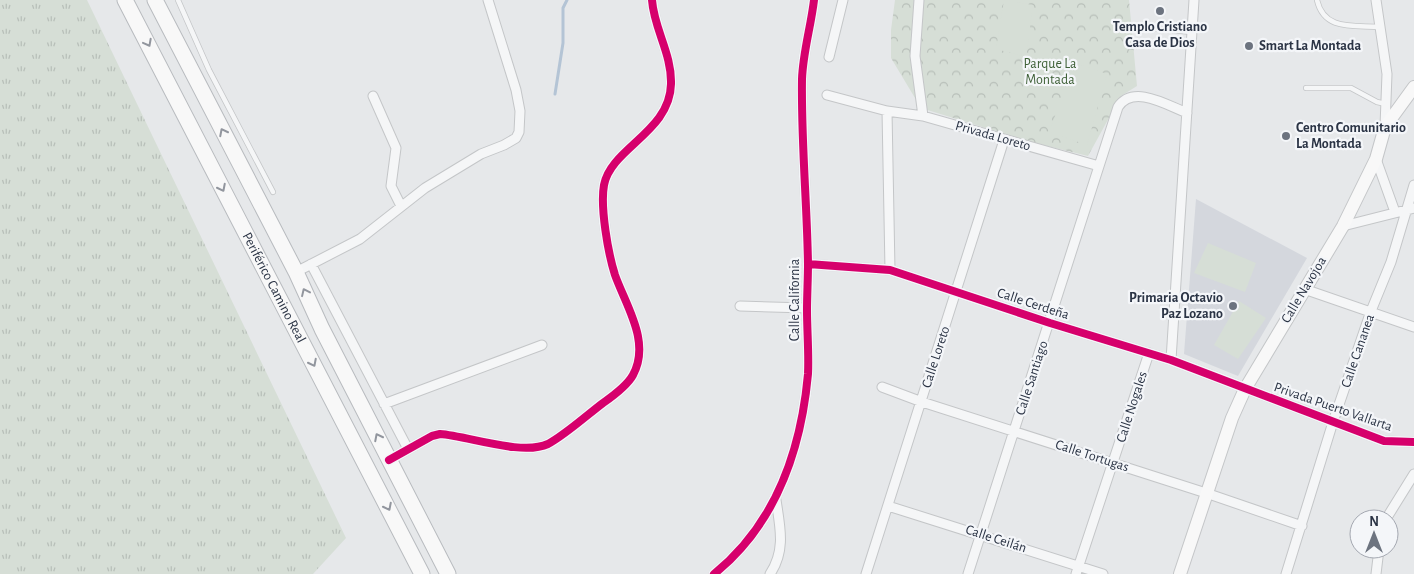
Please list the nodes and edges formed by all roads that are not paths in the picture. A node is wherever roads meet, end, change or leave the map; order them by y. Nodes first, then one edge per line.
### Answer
1 (125, 0) edge
2 (155, 0) edge
3 (178, 0) edge
4 (488, 0) edge
5 (652, 0) edge
6 (814, 0) edge
7 (843, 0) edge
8 (919, 0) edge
9 (1194, 0) edge
10 (1317, 0) edge
11 (1376, 0) edge
12 (1143, 27) dead end
13 (1381, 27) junction
14 (1192, 32) junction
15 (829, 57) dead end
16 (1414, 87) edge
17 (1306, 88) dead end
18 (827, 95) dead end
19 (373, 96) dead end
20 (1386, 104) junction
21 (886, 111) junction
22 (1187, 112) junction
23 (923, 116) junction
24 (1385, 126) junction
25 (1004, 140) junction
26 (1376, 159) junction
27 (1099, 166) junction
28 (1414, 186) edge
29 (272, 192) dead end
30 (401, 206) junction
31 (1410, 208) edge
32 (1395, 212) junction
33 (1343, 226) junction
34 (311, 264) junction
35 (808, 264) junction
36 (890, 270) junction
37 (296, 272) junction
38 (1304, 289) junction
39 (957, 291) junction
40 (740, 306) dead end
41 (807, 308) junction
42 (1372, 312) junction
43 (341, 323) junction
44 (1050, 323) junction
45 (1414, 327) edge
46 (322, 329) junction
47 (542, 345) dead end
48 (1149, 353) junction
49 (1171, 360) junction
50 (882, 387) dead end
51 (1245, 389) junction
52 (922, 402) junction
53 (384, 404) junction
54 (1333, 422) junction
55 (1015, 432) junction
56 (1414, 442) edge
57 (408, 449) junction
58 (389, 460) junction
59 (1113, 463) junction
60 (1414, 474) edge
61 (1206, 493) junction
62 (776, 500) junction
63 (888, 506) junction
64 (1392, 509) edge
65 (1302, 526) junction
66 (982, 534) junction
67 (1378, 559) edge
68 (1077, 570) edge
69 (422, 574) edge
70 (448, 574) edge
71 (714, 574) edge
72 (770, 574) edge
73 (866, 574) edge
74 (968, 574) edge
75 (1103, 574) edge
76 (1180, 574) edge
77 (1286, 574) edge
78 (1376, 574) edge

1 -> 69 highway, Periférico Camino Real
37 -> 2 highway, Periférico Camino Real
3 - 29 lane
4 - 30 street
5 - 57 street
6 - 35 street, Calle California
7 - 15 street
8 - 23 street
9 - 14 street
10 - 13 lane
11 - 13 street, Calle Navojoa
12 - 14 lane
13 - 20 street, Calle Navojoa
14 - 22 street
16 - 24 main road
17 - 20 lane
18 - 21 street, Privada Loreto
19 - 30 street
20 - 24 street, Calle Navojoa
21 - 23 street, Privada Loreto
21 - 36 street
22 - 27 street, Calle Santiago
22 - 49 street
23 - 25 street, Privada Loreto
24 - 26 main road, Calle Navojoa
25 - 27 street, Privada Loreto
25 - 39 street, Calle Loreto
26 - 32 street
26 - 33 main road, Calle Navojoa
27 - 44 street, Calle Santiago
28 - 31 street, Calle Cananea
30 - 34 street
31 - 32 street
31 - 42 street, Calle Cananea
32 - 33 street
33 - 38 main road, Calle Navojoa
34 - 37 street
34 - 43 street
35 - 36 street, Calle Cerdeña
35 - 41 street, Calle California
36 - 39 street, Calle Cerdeña
46 -> 37 highway, Periférico Camino Real
38 - 42 street
38 - 51 main road, Calle Navojoa
39 - 44 street, Calle Cerdeña
39 - 52 street, Calle Loreto
40 - 41 street
41 - 62 street, Calle California
42 - 45 street
42 - 54 street, Calle Cananea
43 - 46 street
43 - 53 street
44 - 48 street, Calle Cerdeña
44 - 55 street, Calle Santiago
58 -> 46 highway, Periférico Camino Real
47 - 53 street
48 - 49 street, Calle Cerdeña
48 - 59 street, Calle Nogales
49 - 51 street, Calle Cerdeña
50 - 52 street, Calle Tortugas
51 - 54 street, Privada Puerto Vallarta
51 - 61 main road, Calle Navojoa
52 - 55 street, Calle Tortugas
52 - 63 street, Calle Loreto
53 - 57 street
54 - 56 street, Privada Puerto Vallarta
54 - 65 street, Calle Cananea
55 - 59 street, Calle Tortugas
55 - 66 street, Calle Santiago
57 - 58 street
58 - 70 highway, Periférico Camino Real
59 - 61 street, Calle Tortugas
59 - 68 street, Calle Nogales
60 - 64 street
61 - 65 street, Calle Tortugas
61 - 76 main road, Calle Navojoa
62 - 71 street, Calle California
62 - 72 street
63 - 66 street, Calle Ceilán
63 - 73 street, Calle Loreto
65 - 77 street, Calle Cananea
66 - 68 street, Calle Ceilán
66 - 74 street, Calle Santiago
67 - 78 street
68 - 75 street, Calle Ceilán

